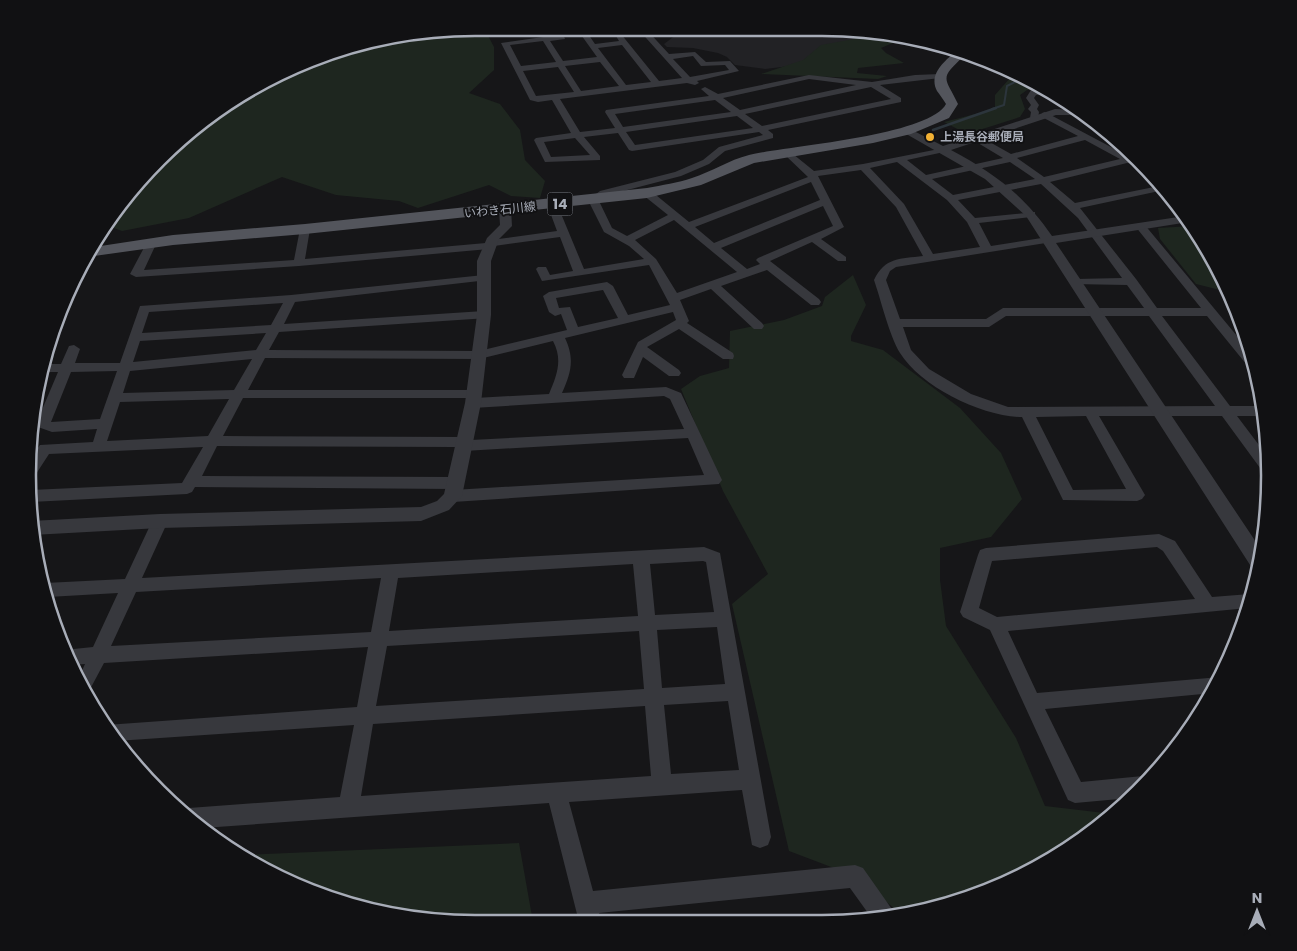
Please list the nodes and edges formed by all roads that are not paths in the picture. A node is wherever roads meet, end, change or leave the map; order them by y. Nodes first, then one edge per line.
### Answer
1 (561, 36) edge
2 (586, 36) edge
3 (618, 36) edge
4 (648, 36) edge
5 (545, 39) junction
6 (624, 43) junction
7 (593, 46) junction
8 (667, 57) junction
9 (956, 58) edge
10 (603, 59) junction
11 (561, 64) junction
12 (519, 69) junction
13 (940, 76) junction
14 (688, 80) junction
15 (657, 84) junction
16 (872, 84) junction
17 (624, 88) junction
18 (1035, 92) edge
19 (579, 94) junction
20 (555, 97) junction
21 (718, 97) junction
22 (818, 106) junction
23 (1068, 111) edge
24 (739, 112) junction
25 (1045, 115) junction
26 (1034, 118) junction
27 (620, 129) junction
28 (761, 129) junction
29 (906, 131) junction
30 (577, 135) junction
31 (1086, 137) junction
32 (976, 138) junction
33 (941, 150) junction
34 (788, 153) junction
35 (1012, 158) junction
36 (1125, 158) edge
37 (899, 159) junction
38 (1129, 163) edge
39 (863, 167) junction
40 (973, 167) junction
41 (813, 176) junction
42 (926, 178) junction
43 (1046, 180) junction
44 (1006, 189) junction
45 (1155, 189) edge
46 (647, 193) junction
47 (951, 198) junction
48 (593, 200) junction
49 (826, 201) junction
50 (552, 204) junction
51 (1073, 206) junction
52 (505, 209) junction
53 (1031, 214) junction
54 (675, 216) junction
55 (1179, 220) edge
56 (972, 221) junction
57 (688, 226) junction
58 (1140, 226) junction
59 (306, 229) junction
60 (564, 232) junction
61 (1096, 233) junction
62 (813, 238) junction
63 (629, 239) junction
64 (1048, 240) junction
65 (152, 242) junction
66 (490, 245) junction
67 (713, 247) junction
68 (987, 249) junction
69 (98, 252) edge
70 (930, 258) junction
71 (842, 259) dead end
72 (652, 261) junction
73 (299, 263) junction
74 (769, 265) junction
75 (542, 269) dead end
76 (580, 273) junction
77 (745, 273) junction
78 (484, 278) junction
79 (1132, 281) junction
80 (1076, 282) junction
81 (712, 284) junction
82 (291, 299) junction
83 (675, 302) junction
84 (815, 302) dead end
85 (1096, 312) junction
86 (1154, 312) junction
87 (1210, 312) junction
88 (484, 315) junction
89 (625, 320) junction
90 (896, 323) junction
91 (680, 324) junction
92 (758, 326) dead end
93 (276, 327) junction
94 (574, 333) junction
95 (135, 337) junction
96 (558, 337) junction
97 (640, 348) junction
98 (74, 349) dead end
99 (1243, 352) edge
100 (261, 354) junction
101 (479, 355) junction
102 (728, 356) dead end
103 (125, 367) junction
104 (50, 368) edge
105 (66, 368) junction
106 (674, 373) dead end
107 (629, 375) dead end
108 (239, 394) junction
109 (554, 397) junction
110 (114, 398) junction
111 (474, 398) junction
112 (1226, 411) junction
113 (1256, 411) edge
114 (1027, 412) junction
115 (1090, 412) junction
116 (1159, 412) junction
117 (106, 423) junction
118 (693, 433) junction
119 (213, 441) junction
120 (464, 444) junction
121 (98, 446) junction
122 (1260, 458) edge
123 (36, 462) edge
124 (191, 481) junction
125 (454, 489) junction
126 (37, 496) edge
127 (160, 522) junction
128 (39, 528) edge
129 (1254, 552) edge
130 (641, 558) junction
131 (391, 571) junction
132 (130, 586) junction
133 (51, 590) edge
134 (1242, 602) edge
135 (1208, 605) junction
136 (722, 618) junction
137 (647, 623) junction
138 (996, 625) junction
139 (379, 638) junction
140 (99, 655) junction
141 (76, 656) edge
142 (87, 680) edge
143 (1207, 685) edge
144 (735, 692) junction
145 (654, 697) junction
146 (1032, 702) junction
147 (366, 716) junction
148 (119, 732) edge
149 (750, 779) junction
150 (662, 785) junction
151 (1131, 787) edge
152 (556, 792) junction
153 (350, 807) junction
154 (200, 817) edge
155 (760, 837) dead end
156 (881, 911) edge
157 (587, 912) edge

1 - 5 street
2 - 7 street
3 - 6 street
4 - 8 street
5 - 11 street
5 - 12 street
6 - 7 street
6 - 15 street
7 - 10 street
8 - 14 street
8 - 14 street
9 - 13 main road
10 - 11 street
10 - 17 street
11 - 12 street
11 - 19 street
12 - 20 street
13 - 16 street
13 - 29 main road, いわき石川線 / 14
14 - 15 street
14 - 21 street
15 - 17 street
16 - 21 street
16 - 22 street
16 - 22 street
17 - 19 street
18 - 26 street
19 - 20 street
20 - 30 street
21 - 24 street
21 - 27 street
22 - 24 street
22 - 28 street
23 - 25 street
24 - 27 street
24 - 28 street
25 - 26 street
25 - 31 street
26 - 32 street
27 - 28 street
27 - 30 street
28 - 48 street
29 - 33 street
29 - 34 main road, いわき石川線 / 14
30 - 30 street
31 - 35 street
31 - 36 street
32 - 33 street
32 - 35 street
33 - 37 street
33 - 40 street
34 - 41 street
34 - 46 main road, いわき石川線 / 14
35 - 40 street
35 - 43 street
37 - 39 street
37 - 42 street
38 - 43 street
39 - 41 street
39 - 70 street
40 - 42 street
40 - 44 street
41 - 49 street
41 - 57 street
42 - 47 street
43 - 44 street
43 - 51 street
44 - 47 street
44 - 53 street
45 - 51 street
46 - 48 main road, いわき石川線 / 14
46 - 54 street
47 - 56 street
48 - 50 main road, いわき石川線 / 14
48 - 63 street
49 - 62 street
49 - 67 street
50 - 52 main road, いわき石川線 / 14
50 - 60 street
51 - 61 street
52 - 59 main road, いわき石川線 / 14
52 - 66 street
53 - 56 street
53 - 64 street
54 - 57 street
54 - 63 street
55 - 58 street
56 - 68 street
57 - 67 street
58 - 61 street
58 - 87 street
59 - 65 main road, いわき石川線 / 14
59 - 73 street
60 - 66 street
60 - 76 street
61 - 64 street
61 - 79 street
62 - 71 street
62 - 74 street
63 - 72 street
64 - 68 street
64 - 80 street
65 - 69 main road, いわき石川線 / 14
65 - 73 street
66 - 73 street
66 - 78 street
67 - 77 street
68 - 70 street
70 - 90 street
72 - 76 street
72 - 83 street
74 - 77 street
74 - 84 street
75 - 76 street
77 - 81 street
78 - 82 street
78 - 88 street
79 - 80 street
79 - 86 street
80 - 85 street
81 - 83 street
81 - 92 street
82 - 93 street
82 - 95 street
83 - 89 street
83 - 91 street
85 - 86 street
85 - 90 street
85 - 116 street
86 - 87 street
86 - 112 street
87 - 99 street
88 - 93 street
88 - 101 street
89 - 94 street
89 - 94 street
90 - 114 street
91 - 97 street
91 - 102 street
93 - 95 street
93 - 100 street
94 - 96 street
95 - 103 street
96 - 101 street
96 - 109 street
97 - 106 street
97 - 107 street
98 - 105 street
100 - 101 street
100 - 103 street
100 - 108 street
101 - 111 street
103 - 105 street
103 - 110 street
104 - 105 street
105 - 117 street
108 - 110 street
108 - 111 street
108 - 119 street
109 - 111 street
109 - 118 street
110 - 117 street
111 - 120 street
112 - 113 street
112 - 116 street
112 - 122 street
114 - 115 street
114 - 115 street
115 - 116 street
116 - 129 street
117 - 121 street
118 - 120 street
118 - 125 street
119 - 120 street
119 - 121 street
119 - 124 street
120 - 125 street
121 - 123 street
124 - 125 street
124 - 126 street
125 - 127 street
127 - 128 street
127 - 132 street
130 - 131 street
130 - 136 street
130 - 137 street
131 - 132 street
131 - 139 street
132 - 133 street
132 - 140 street
134 - 135 street
135 - 138 street
135 - 138 street
136 - 137 street
136 - 144 street
137 - 139 street
137 - 145 street
138 - 146 street
139 - 140 street
139 - 147 street
140 - 141 street
140 - 142 street
143 - 146 street
144 - 145 street
144 - 149 street
145 - 147 street
145 - 150 street
146 - 151 street
147 - 148 street
147 - 153 street
149 - 150 street
149 - 155 street
150 - 152 street
152 - 153 street
152 - 157 street
153 - 154 street
156 - 157 street

